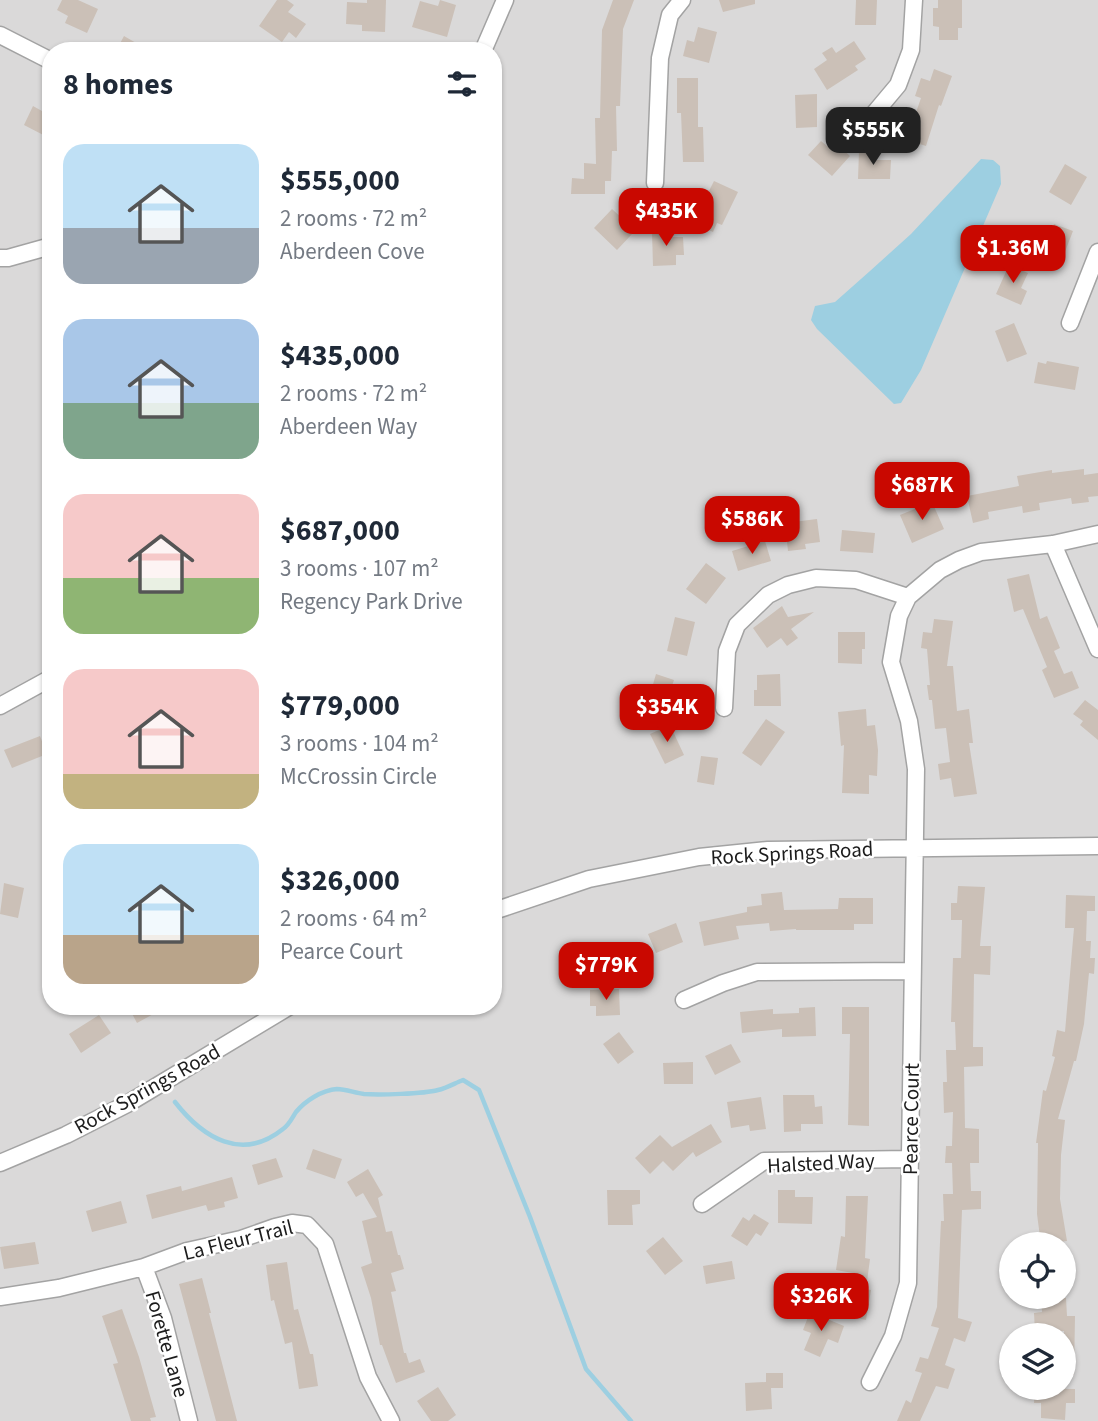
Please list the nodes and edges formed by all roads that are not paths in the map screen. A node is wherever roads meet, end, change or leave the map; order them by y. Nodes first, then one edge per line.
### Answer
1 (505, 0) edge
2 (682, 0) edge
3 (914, 0) edge
4 (0, 35) edge
5 (487, 42) edge
6 (42, 56) edge
7 (872, 116) dead end
8 (655, 183) dead end
9 (42, 249) edge
10 (1098, 252) edge
11 (0, 258) edge
12 (1070, 323) dead end
13 (1098, 534) edge
14 (1053, 544) junction
15 (908, 597) junction
16 (1098, 649) edge
17 (42, 682) edge
18 (0, 706) edge
19 (724, 708) dead end
20 (1098, 846) edge
21 (914, 849) junction
22 (502, 908) edge
23 (912, 971) junction
24 (684, 1000) dead end
25 (275, 1015) edge
26 (910, 1160) junction
27 (0, 1163) edge
28 (702, 1204) dead end
29 (144, 1267) junction
30 (0, 1297) edge
31 (870, 1382) dead end
32 (188, 1421) edge
33 (391, 1421) edge

1 - 5 street
2 - 8 street
3 - 7 street
4 - 6 street
9 - 11 street
10 - 12 street
13 - 14 street
14 - 15 street
14 - 16 street
15 - 19 street
15 - 21 street, Pearce Court
17 - 18 street
20 - 21 street, Rock Springs Road
21 - 22 street, Rock Springs Road
21 - 23 street, Pearce Court
23 - 24 street
23 - 26 street, Pearce Court
25 - 27 street, Rock Springs Road
26 - 28 street, Halsted Way
26 - 31 street, Pearce Court
29 - 30 street, La Fleur Trail
29 - 32 street, Forette Lane
29 - 33 street, La Fleur Trail

